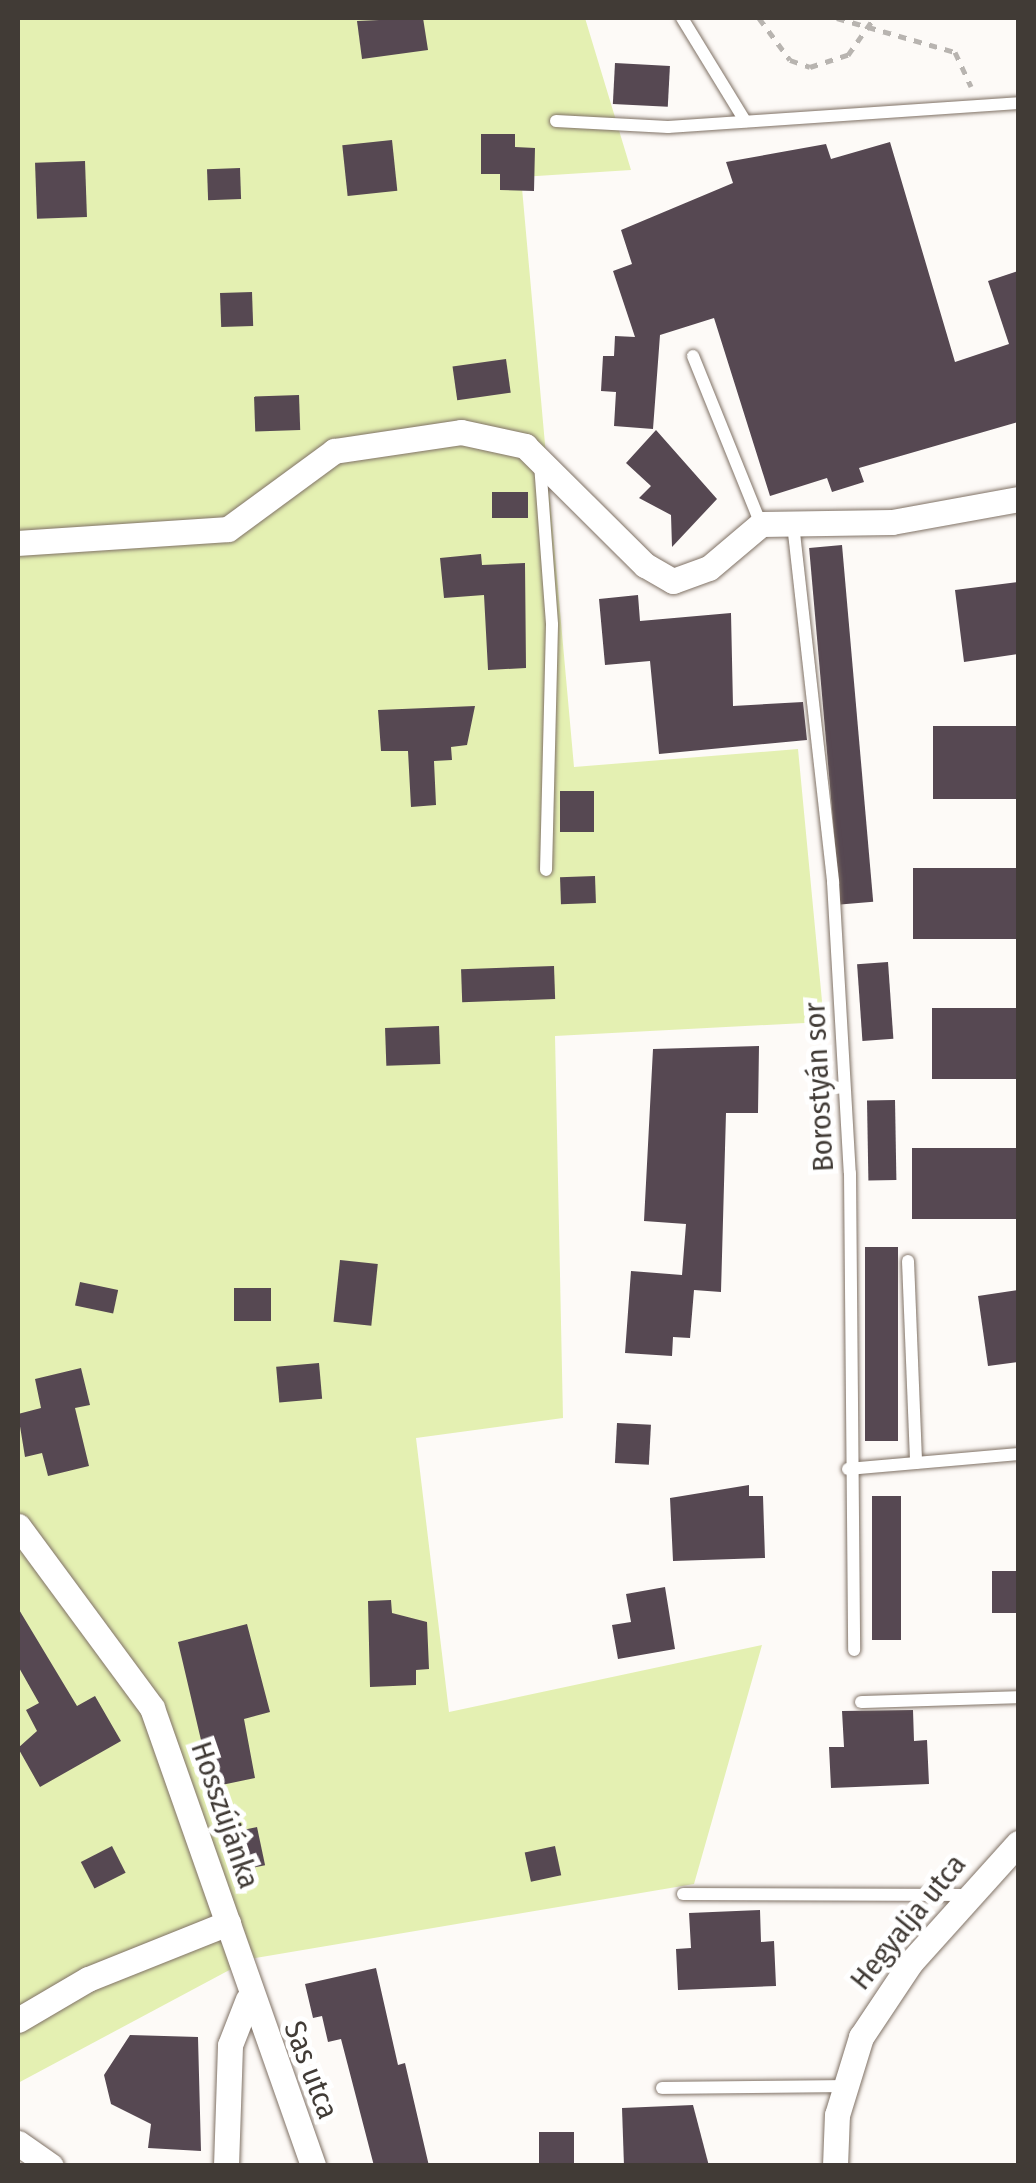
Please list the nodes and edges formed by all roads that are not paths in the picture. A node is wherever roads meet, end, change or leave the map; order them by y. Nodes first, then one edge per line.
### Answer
1 (682, 18) edge
2 (1018, 103) edge
3 (745, 120) junction
4 (556, 121) dead end
5 (693, 356) dead end
6 (539, 457) junction
7 (1018, 500) edge
8 (761, 524) junction
9 (793, 524) junction
10 (18, 544) edge
11 (546, 870) dead end
12 (908, 1261) dead end
13 (1018, 1454) edge
14 (916, 1462) junction
15 (848, 1469) junction
16 (18, 1526) edge
17 (854, 1650) dead end
18 (1018, 1697) edge
19 (861, 1702) dead end
20 (1018, 1843) edge
21 (683, 1894) dead end
22 (968, 1895) junction
23 (228, 1922) junction
24 (248, 1999) junction
25 (18, 2020) edge
26 (844, 2086) junction
27 (662, 2088) dead end
28 (18, 2144) edge
29 (51, 2166) edge
30 (226, 2166) edge
31 (313, 2166) edge
32 (835, 2166) edge

1 - 3 lane
2 - 3 lane
3 - 4 lane
5 - 8 lane
6 - 8 street
6 - 10 street
6 - 11 lane
7 - 9 street
8 - 9 street
9 - 15 lane, Borostyán sor
12 - 14 lane
13 - 14 lane
14 - 15 lane
15 - 17 lane, Borostyán sor
16 - 23 street, Hosszújánka
18 - 19 lane
20 - 22 street, Hegyalja utca
21 - 22 lane
22 - 26 street, Hegyalja utca
23 - 24 street, Hosszújánka
23 - 25 street
24 - 30 street
24 - 31 street, Sas utca
26 - 27 lane
26 - 32 street, Hegyalja utca
28 - 29 street

